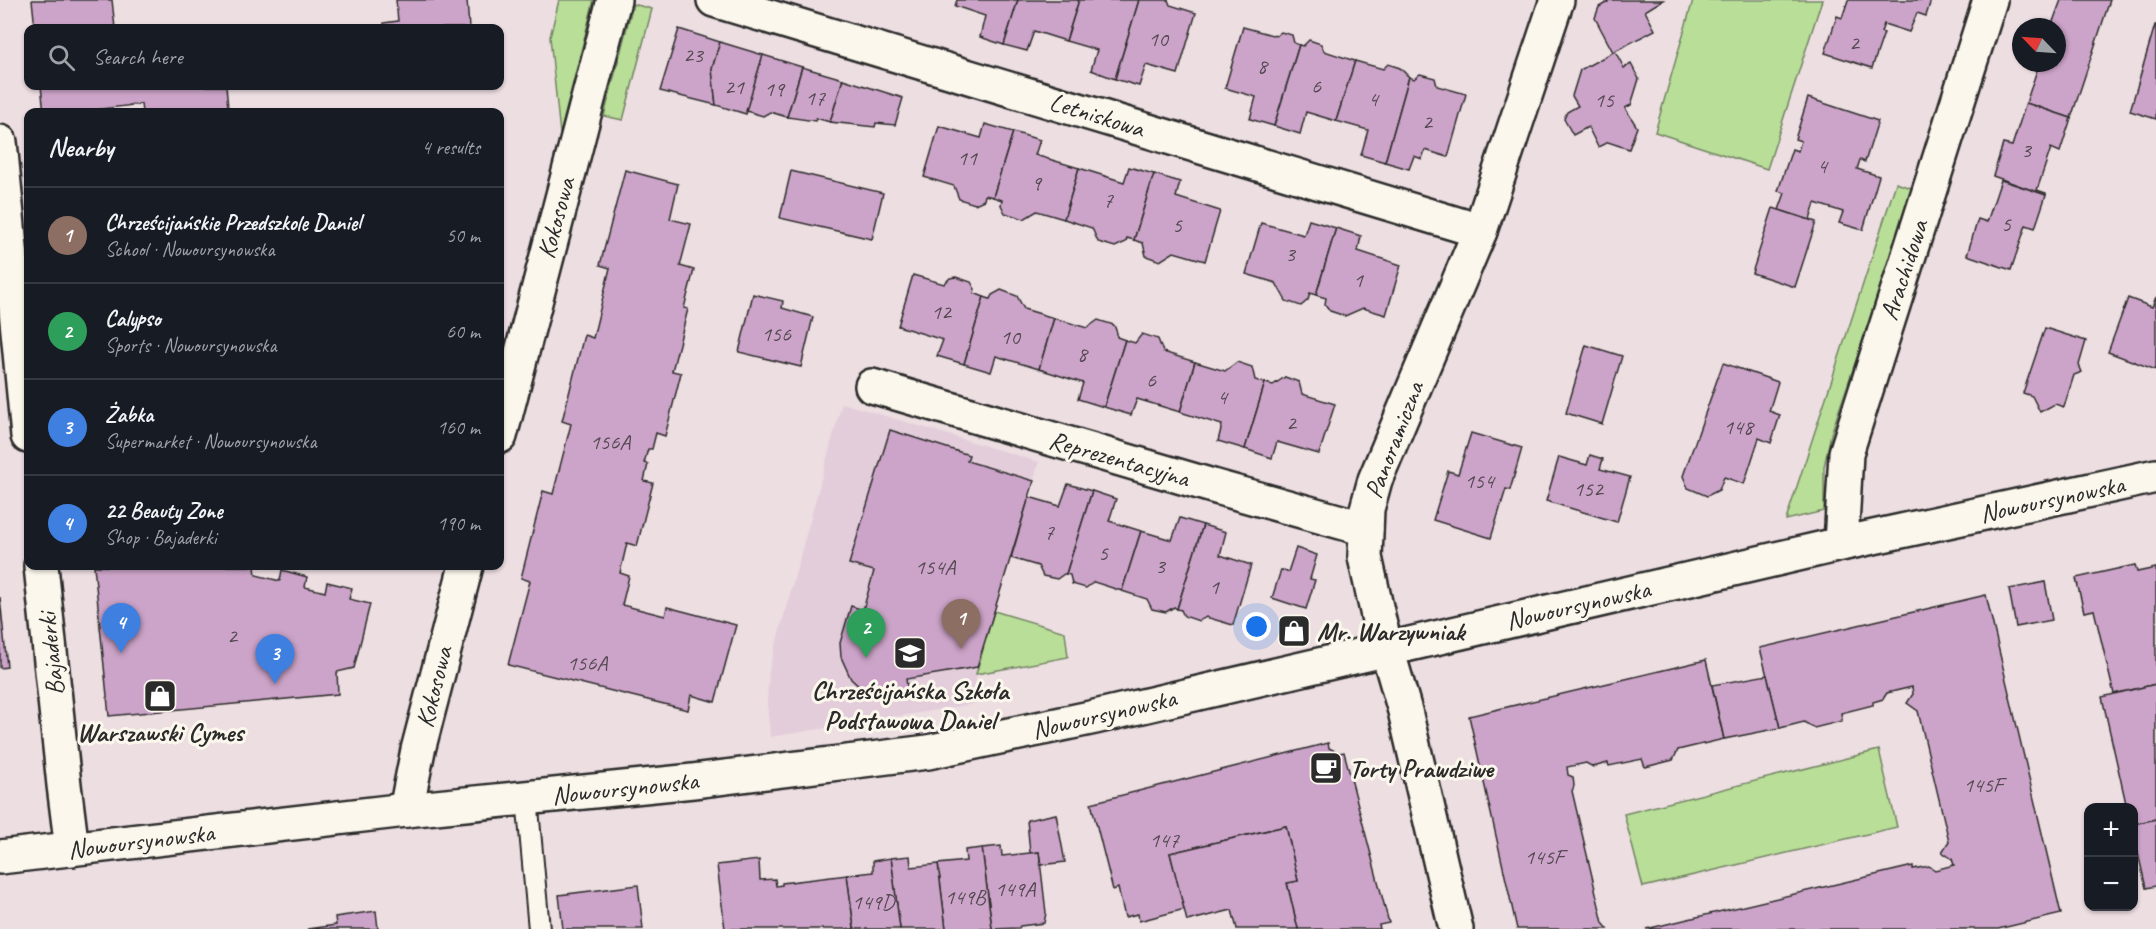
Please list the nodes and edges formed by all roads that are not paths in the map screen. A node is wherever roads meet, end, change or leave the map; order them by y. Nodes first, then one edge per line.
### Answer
1 (614, 0) edge
2 (714, 0) edge
3 (1557, 0) edge
4 (1990, 0) edge
5 (0, 142) edge
6 (1480, 231) junction
7 (872, 386) dead end
8 (24, 394) edge
9 (504, 421) edge
10 (2156, 476) edge
11 (1366, 529) junction
12 (1841, 544) junction
13 (41, 570) edge
14 (465, 570) edge
15 (1387, 649) junction
16 (527, 798) junction
17 (406, 810) junction
18 (72, 849) junction
19 (0, 857) edge
20 (540, 929) edge
21 (1456, 929) edge

1 - 9 street, Kokosowa
2 - 6 street, Letniskowa
3 - 6 street, Panoramiczna
4 - 12 street, Arachidowa
5 - 8 street
6 - 11 street, Panoramiczna
7 - 11 street, Reprezentacyjna
10 - 12 street, Nowoursynowska
11 - 15 street, Panoramiczna
12 - 15 street, Nowoursynowska
13 - 18 street, Bajaderki
14 - 17 street, Kokosowa
15 - 16 street, Nowoursynowska
15 - 21 street, Panoramiczna
16 - 17 street, Nowoursynowska
16 - 20 lane
17 - 18 street, Nowoursynowska
18 - 19 street, Nowoursynowska

